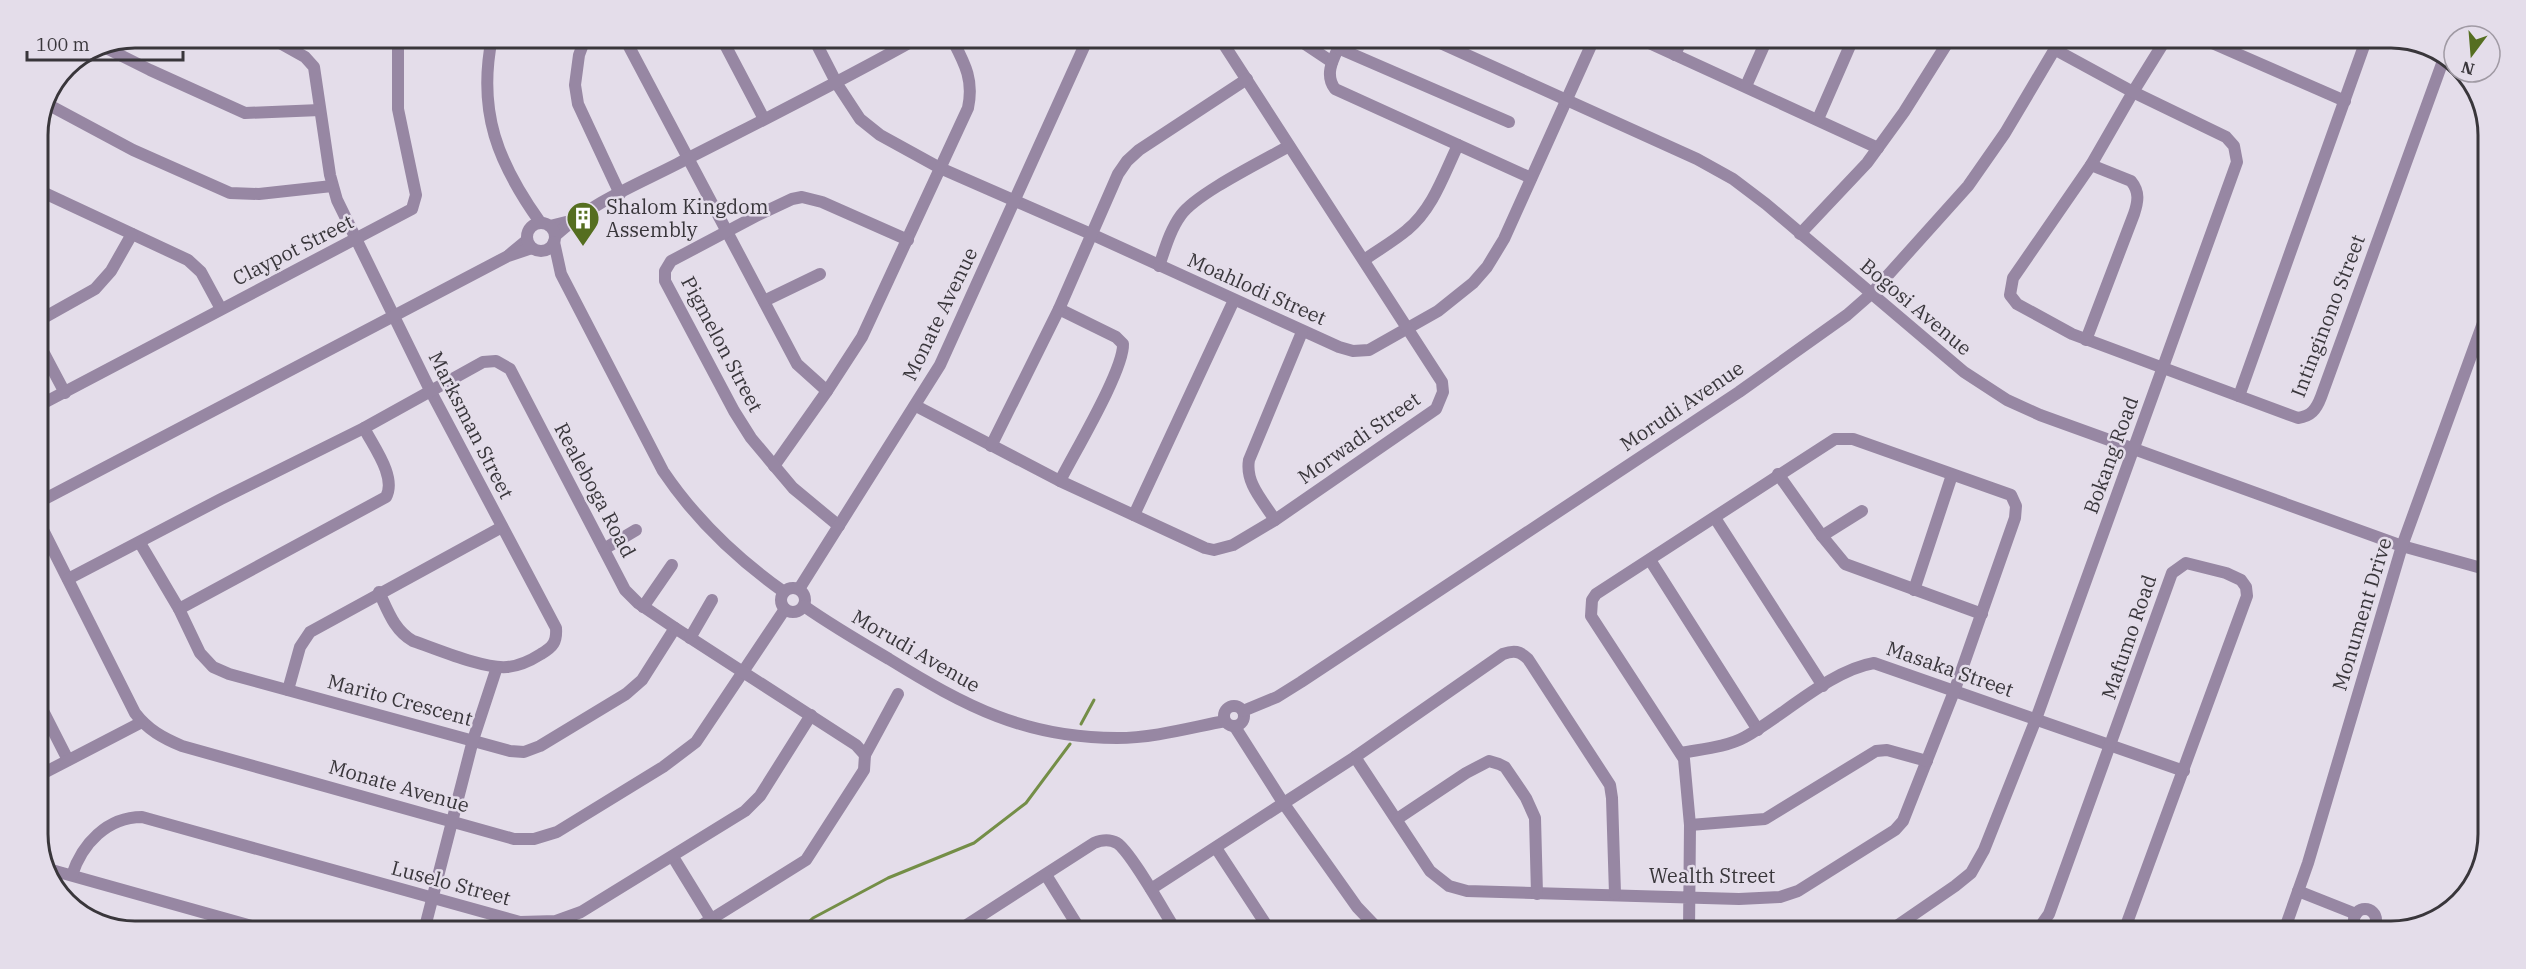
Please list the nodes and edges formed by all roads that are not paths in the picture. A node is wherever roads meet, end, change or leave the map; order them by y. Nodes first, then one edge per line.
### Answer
1 (287, 48) edge
2 (398, 48) edge
3 (491, 48) edge
4 (582, 48) edge
5 (630, 48) edge
6 (727, 48) edge
7 (819, 48) edge
8 (900, 48) edge
9 (955, 48) edge
10 (1083, 48) edge
11 (1226, 48) edge
12 (1311, 48) edge
13 (1338, 48) edge
14 (1349, 48) edge
15 (1453, 48) edge
16 (1590, 48) edge
17 (1660, 48) edge
18 (1678, 48) edge
19 (1763, 48) edge
20 (1849, 48) edge
21 (1944, 48) edge
22 (2056, 48) edge
23 (2060, 48) edge
24 (2160, 48) edge
25 (2224, 48) edge
26 (2363, 48) edge
27 (113, 52) edge
28 (1675, 55) junction
29 (1332, 62) junction
30 (2442, 65) edge
31 (1247, 80) junction
32 (837, 84) junction
33 (1746, 86) junction
34 (2133, 92) junction
35 (1566, 100) junction
36 (2345, 101) junction
37 (53, 107) edge
38 (320, 110) junction
39 (1818, 118) junction
40 (764, 119) junction
41 (1509, 122) dead end
42 (1458, 145) junction
43 (1289, 146) junction
44 (1878, 148) junction
45 (689, 158) junction
46 (2091, 165) junction
47 (940, 168) junction
48 (1531, 178) junction
49 (332, 186) junction
50 (620, 194) junction
51 (48, 195) edge
52 (1016, 201) junction
53 (728, 231) junction
54 (132, 234) junction
55 (1091, 234) junction
56 (1800, 234) junction
57 (541, 237) junction
58 (356, 240) junction
59 (908, 240) junction
60 (1364, 260) junction
61 (1159, 266) junction
62 (820, 274) dead end
63 (1871, 294) junction
64 (1234, 300) junction
65 (764, 301) junction
66 (221, 309) junction
67 (1059, 309) junction
68 (48, 315) edge
69 (393, 316) junction
70 (1409, 328) junction
71 (1302, 332) junction
72 (2478, 337) edge
73 (2086, 340) junction
74 (48, 361) edge
75 (2163, 368) junction
76 (430, 390) junction
77 (827, 391) junction
78 (65, 393) junction
79 (2239, 396) junction
80 (48, 401) edge
81 (916, 406) junction
82 (364, 428) junction
83 (991, 446) junction
84 (2134, 448) junction
85 (774, 466) junction
86 (1778, 474) junction
87 (1952, 475) junction
88 (1060, 481) junction
89 (48, 500) edge
90 (1862, 511) dead end
91 (1134, 515) junction
92 (1715, 518) junction
93 (1275, 520) junction
94 (839, 526) junction
95 (502, 527) junction
96 (636, 530) dead end
97 (1822, 536) junction
98 (48, 540) edge
99 (140, 543) junction
100 (2402, 546) junction
101 (604, 549) junction
102 (1650, 560) junction
103 (672, 565) dead end
104 (2478, 567) edge
105 (68, 579) junction
106 (799, 589) junction
107 (1914, 590) junction
108 (378, 592) junction
109 (784, 592) junction
110 (712, 600) dead end
111 (804, 606) junction
112 (643, 607) junction
113 (179, 609) junction
114 (785, 609) junction
115 (1983, 614) junction
116 (675, 628) junction
117 (690, 638) junction
118 (497, 667) junction
119 (745, 672) junction
120 (1823, 686) junction
121 (1955, 689) junction
122 (288, 690) junction
123 (898, 694) dead end
124 (1243, 711) junction
125 (811, 715) junction
126 (2037, 719) junction
127 (48, 720) edge
128 (142, 722) junction
129 (1230, 724) junction
130 (1758, 730) junction
131 (473, 740) junction
132 (2111, 746) junction
133 (1682, 753) junction
134 (865, 755) junction
135 (1355, 757) junction
136 (68, 759) junction
137 (1927, 761) junction
138 (48, 770) edge
139 (2184, 771) junction
140 (1284, 804) junction
141 (1396, 819) junction
142 (452, 821) junction
143 (1690, 825) junction
144 (1216, 848) junction
145 (673, 857) junction
146 (57, 870) edge
147 (72, 874) junction
148 (1046, 875) junction
149 (1151, 889) junction
150 (2298, 891) junction
151 (1537, 894) junction
152 (1615, 894) junction
153 (1689, 897) junction
154 (433, 899) junction
155 (2356, 914) dead end
156 (711, 919) junction
157 (234, 921) edge
158 (427, 921) edge
159 (516, 921) edge
160 (556, 921) edge
161 (708, 921) edge
162 (973, 921) edge
163 (1075, 921) edge
164 (1170, 921) edge
165 (1264, 921) edge
166 (1370, 921) edge
167 (1689, 921) edge
168 (1904, 921) edge
169 (2044, 921) edge
170 (2128, 921) edge
171 (2288, 921) edge

1 - 38 street, Marksman Street
2 - 58 street, Claypot Street
3 - 57 street
4 - 50 street
5 - 45 street
6 - 40 street
7 - 32 street, Moahlodi Street
8 - 32 street
9 - 47 street
10 - 52 street, Monate Avenue
11 - 31 street, Morwadi Street
12 - 29 street
13 - 29 street
14 - 41 street
15 - 35 street, Bogosi Avenue
16 - 35 street, Moahlodi Street
17 - 28 street
18 - 28 street
19 - 33 street
20 - 39 street
21 - 44 street
22 - 63 street, Morudi Avenue
23 - 34 street, Bokang Road
24 - 34 street
25 - 36 street
26 - 36 street
27 - 38 street
28 - 33 street
29 - 42 street
30 - 79 street, Intinginono Street
31 - 43 street, Morwadi Street
31 - 55 street
32 - 40 street
32 - 47 street, Moahlodi Street
33 - 39 street
34 - 46 street
34 - 75 street, Bokang Road
35 - 48 street, Moahlodi Street
35 - 56 street, Bogosi Avenue
36 - 79 street
37 - 49 street
38 - 49 street, Marksman Street
39 - 44 street
40 - 45 street
42 - 48 street
42 - 60 street
43 - 60 street, Morwadi Street
43 - 61 street
44 - 56 street
45 - 50 street
45 - 53 street
46 - 73 street
46 - 73 street, Intinginono Street
47 - 52 street, Moahlodi Street
47 - 59 street
48 - 70 street, Moahlodi Street
49 - 58 street, Marksman Street
50 - 57 street
51 - 54 street
52 - 55 street, Moahlodi Street
52 - 81 street, Monate Avenue
53 - 59 street, Pigmelon Street
53 - 65 street
53 - 85 street, Pigmelon Street
54 - 66 street
54 - 68 street
55 - 61 street, Moahlodi Street
55 - 67 street
56 - 63 street, Bogosi Avenue
57 - 69 street
57 - 109 street
58 - 66 street, Claypot Street
58 - 69 street, Marksman Street
59 - 77 street
60 - 70 street, Morwadi Street
61 - 64 street, Moahlodi Street
62 - 65 street
63 - 84 street, Bogosi Avenue
63 - 124 street, Morudi Avenue
64 - 71 street, Moahlodi Street
64 - 91 street
65 - 77 street
66 - 78 street, Claypot Street
67 - 83 street
67 - 88 street
69 - 76 street, Marksman Street
69 - 89 street
70 - 71 street, Moahlodi Street
70 - 93 street, Morwadi Street
71 - 93 street
72 - 100 street, Monument Drive
73 - 75 street, Intinginono Street
74 - 78 street
75 - 79 street, Intinginono Street
75 - 84 street, Bokang Road
76 - 82 street, Realeboga Road
76 - 95 street, Marksman Street
76 - 101 street, Realeboga Road
77 - 85 street
78 - 80 street, Claypot Street
81 - 83 street, Morwadi Street
81 - 94 street, Monate Avenue
82 - 99 street, Realeboga Road
82 - 113 street
83 - 88 street, Morwadi Street
84 - 100 street, Bogosi Avenue
84 - 126 street, Bokang Road
85 - 94 street, Pigmelon Street
86 - 87 street
86 - 92 street
86 - 97 street
87 - 107 street
87 - 115 street, Wealth Street
88 - 91 street, Morwadi Street
90 - 97 street
91 - 93 street, Morwadi Street
92 - 102 street
92 - 120 street
94 - 106 street, Monate Avenue
95 - 108 street
95 - 118 street, Marksman Street
96 - 101 street
97 - 107 street
98 - 105 street, Monate Avenue
99 - 105 street, Realeboga Road
99 - 113 street, Marito Crescent
100 - 104 street, Bogosi Avenue
100 - 150 street, Monument Drive
101 - 112 street, Realeboga Road
102 - 130 street
102 - 133 street
103 - 112 street
105 - 128 street, Monate Avenue
106 - 109 street
106 - 111 street
107 - 115 street
108 - 118 street, Marksman Street
108 - 122 street
109 - 114 street
110 - 117 street
111 - 114 street
111 - 129 street, Morudi Avenue
112 - 116 street, Realeboga Road
113 - 122 street, Marito Crescent
114 - 119 street, Monate Avenue
115 - 121 street, Wealth Street
116 - 117 street, Realeboga Road
116 - 131 street, Marito Crescent
117 - 119 street, Realeboga Road
118 - 131 street
119 - 125 street, Realeboga Road
119 - 142 street, Monate Avenue
120 - 121 street, Masaka Street
120 - 130 street, Masaka Street
121 - 126 street, Masaka Street
121 - 137 street, Wealth Street
122 - 131 street, Marito Crescent
123 - 134 street
124 - 129 street
124 - 129 street, Morudi Avenue
125 - 134 street, Realeboga Road
125 - 145 street, Luselo Street
126 - 132 street, Masaka Street
126 - 168 street, Bokang Road
127 - 136 street
128 - 136 street
128 - 142 street, Monate Avenue
129 - 140 street
130 - 133 street, Masaka Street
131 - 142 street
132 - 139 street, Masaka Street
132 - 139 street, Mafumo Road
132 - 169 street, Mafumo Road
133 - 143 street
134 - 156 street
135 - 140 street
135 - 141 street, Wealth Street
135 - 152 street
136 - 138 street
137 - 143 street
137 - 153 street, Wealth Street
139 - 170 street, Mafumo Road
140 - 144 street
140 - 166 street
141 - 151 street, Wealth Street
141 - 151 street
142 - 154 street
143 - 153 street
144 - 149 street
144 - 165 street
145 - 156 street
145 - 160 street, Luselo Street
146 - 147 street
147 - 154 street, Luselo Street
147 - 157 street
148 - 149 street
148 - 162 street
148 - 163 street
149 - 164 street
150 - 155 street
150 - 171 street, Monument Drive
151 - 152 street, Wealth Street
152 - 153 street, Wealth Street
153 - 167 street
154 - 158 street
154 - 159 street, Luselo Street
156 - 161 street

